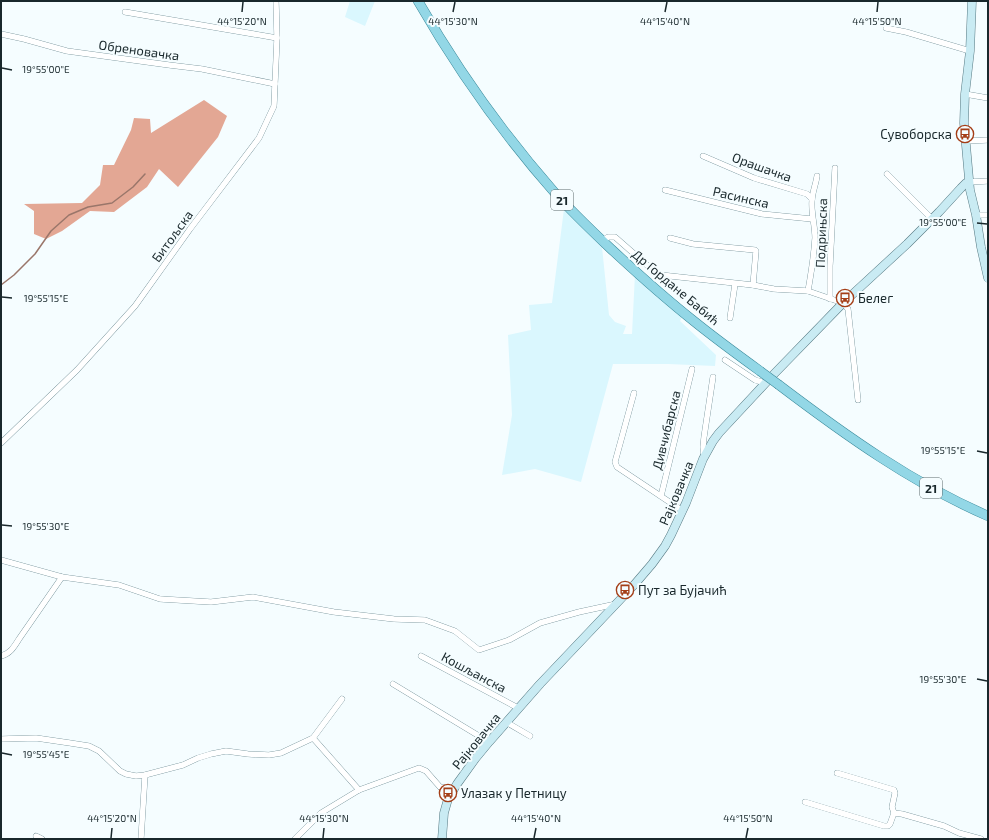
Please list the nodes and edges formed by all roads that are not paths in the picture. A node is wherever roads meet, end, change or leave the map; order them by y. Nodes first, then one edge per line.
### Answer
1 (276, 1) edge
2 (418, 1) edge
3 (972, 1) edge
4 (125, 12) dead end
5 (886, 28) dead end
6 (1, 34) edge
7 (277, 38) junction
8 (970, 51) junction
9 (275, 84) junction
10 (965, 94) junction
11 (988, 98) edge
12 (988, 140) edge
13 (966, 141) junction
14 (703, 156) dead end
15 (835, 168) dead end
16 (887, 174) dead end
17 (818, 176) dead end
18 (988, 181) edge
19 (969, 182) junction
20 (665, 190) dead end
21 (812, 199) junction
22 (988, 215) edge
23 (976, 216) junction
24 (812, 219) junction
25 (932, 219) junction
26 (670, 238) dead end
27 (603, 241) junction
28 (985, 247) edge
29 (988, 278) edge
30 (735, 284) junction
31 (753, 285) junction
32 (808, 291) junction
33 (830, 299) junction
34 (843, 303) junction
35 (730, 318) dead end
36 (725, 360) dead end
37 (692, 369) dead end
38 (713, 377) dead end
39 (765, 383) junction
40 (634, 393) dead end
41 (858, 400) dead end
42 (1, 443) edge
43 (704, 457) junction
44 (661, 496) junction
45 (683, 511) junction
46 (988, 516) edge
47 (1, 560) edge
48 (62, 577) junction
49 (616, 604) junction
50 (1, 656) edge
51 (421, 656) dead end
52 (393, 684) dead end
53 (342, 699) dead end
54 (518, 708) junction
55 (506, 722) junction
56 (530, 736) dead end
57 (313, 738) junction
58 (1, 739) edge
59 (489, 742) junction
60 (837, 773) dead end
61 (145, 775) junction
62 (454, 789) junction
63 (359, 790) junction
64 (805, 802) dead end
65 (894, 813) junction
66 (36, 836) dead end
67 (42, 839) edge
68 (141, 839) edge
69 (295, 839) edge
70 (442, 839) edge
71 (981, 839) edge

1 - 7 street, Битољска
2 - 27 main road, Др Гордане Бабић / 21
3 - 8 main road
4 - 7 street
5 - 8 street
6 - 9 street, Обреновачка
7 - 9 street, Битољска
8 - 10 main road
9 - 42 street, Битољска
10 - 11 street
10 - 13 main road
12 - 13 street
13 - 19 main road
14 - 21 street, Орашачка
15 - 33 street, Подрињска
16 - 25 street
17 - 21 street, Подрињска
18 - 19 street
19 - 23 main road
19 - 25 main road, Рајковачка
20 - 24 street, Расинска
21 - 24 street, Подрињска
22 - 23 street
23 - 28 main road
24 - 32 street, Подрињска
25 - 34 main road, Рајковачка
26 - 31 street
27 - 30 street
27 - 46 main road, Др Гордане Бабић / 21, bridge
28 - 29 main road
30 - 31 street
30 - 35 street
31 - 32 street
32 - 33 street
33 - 34 street
34 - 39 main road, Рајковачка
34 - 41 street
36 - 39 street
37 - 44 street, Дивчибарска
38 - 43 street
39 - 43 main road, Рајковачка
40 - 44 street
43 - 45 main road, Рајковачка
44 - 45 street
45 - 49 main road, Рајковачка
47 - 48 street
48 - 49 street
48 - 50 street
49 - 54 main road, Рајковачка
51 - 54 street, Кошљанска
52 - 59 street
53 - 57 street
54 - 55 main road, Рајковачка
55 - 56 street
55 - 59 main road, Рајковачка
57 - 61 street
57 - 63 street
58 - 61 street
59 - 62 main road, Рајковачка
60 - 65 street
61 - 68 street
62 - 63 street
62 - 70 main road, Рајковачка
63 - 69 street
64 - 65 street
65 - 71 street
66 - 67 street

